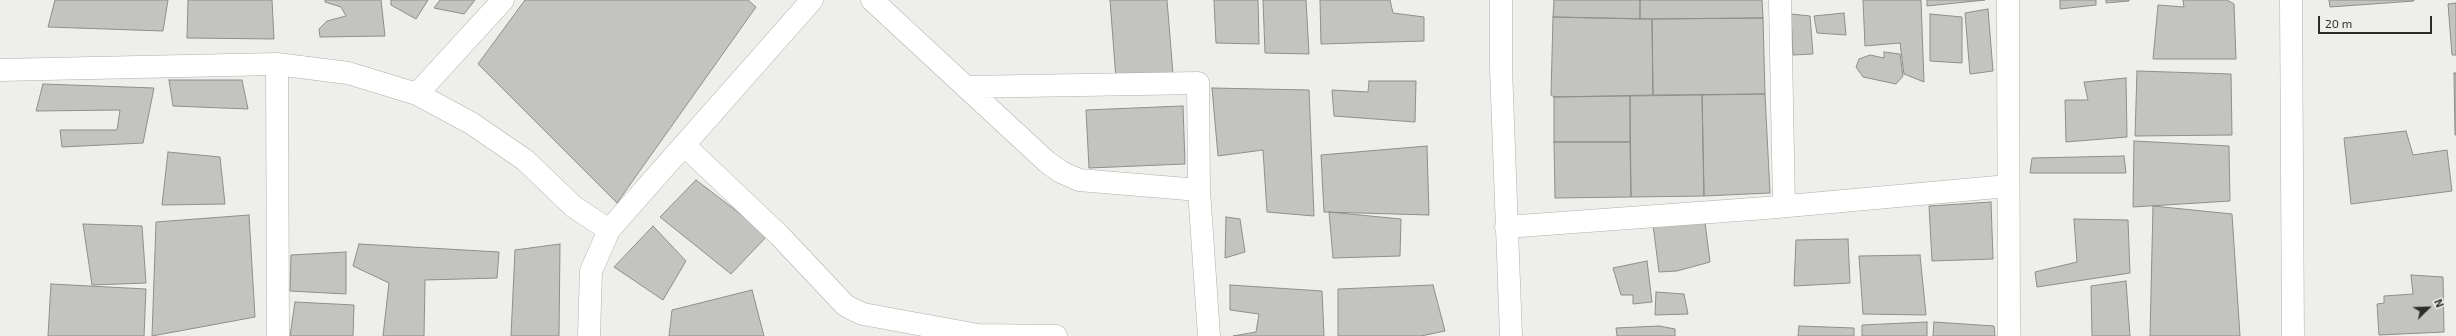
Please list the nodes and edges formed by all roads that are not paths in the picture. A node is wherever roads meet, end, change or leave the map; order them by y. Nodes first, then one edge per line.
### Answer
1 (503, 0) edge
2 (812, 0) edge
3 (872, 0) edge
4 (1501, 0) edge
5 (1780, 0) edge
6 (2008, 0) edge
7 (2291, 0) edge
8 (277, 64) junction
9 (0, 70) edge
10 (966, 87) junction
11 (417, 94) junction
12 (684, 145) junction
13 (2008, 186) junction
14 (1199, 190) junction
15 (1784, 206) junction
16 (1506, 228) junction
17 (609, 230) junction
18 (278, 336) edge
19 (589, 336) edge
20 (978, 336) edge
21 (1056, 336) edge
22 (1209, 336) edge
23 (1511, 336) edge
24 (2009, 336) edge
25 (2293, 336) edge

1 - 11 street
2 - 12 street
3 - 10 street
4 - 16 street
5 - 15 street
6 - 13 street
7 - 25 street
8 - 9 street
8 - 11 street
8 - 18 street
10 - 14 street
10 - 14 street
11 - 17 street
12 - 17 street
12 - 20 street
13 - 15 street
13 - 24 street
14 - 22 street
15 - 16 street
16 - 23 street
17 - 19 street
20 - 21 street

